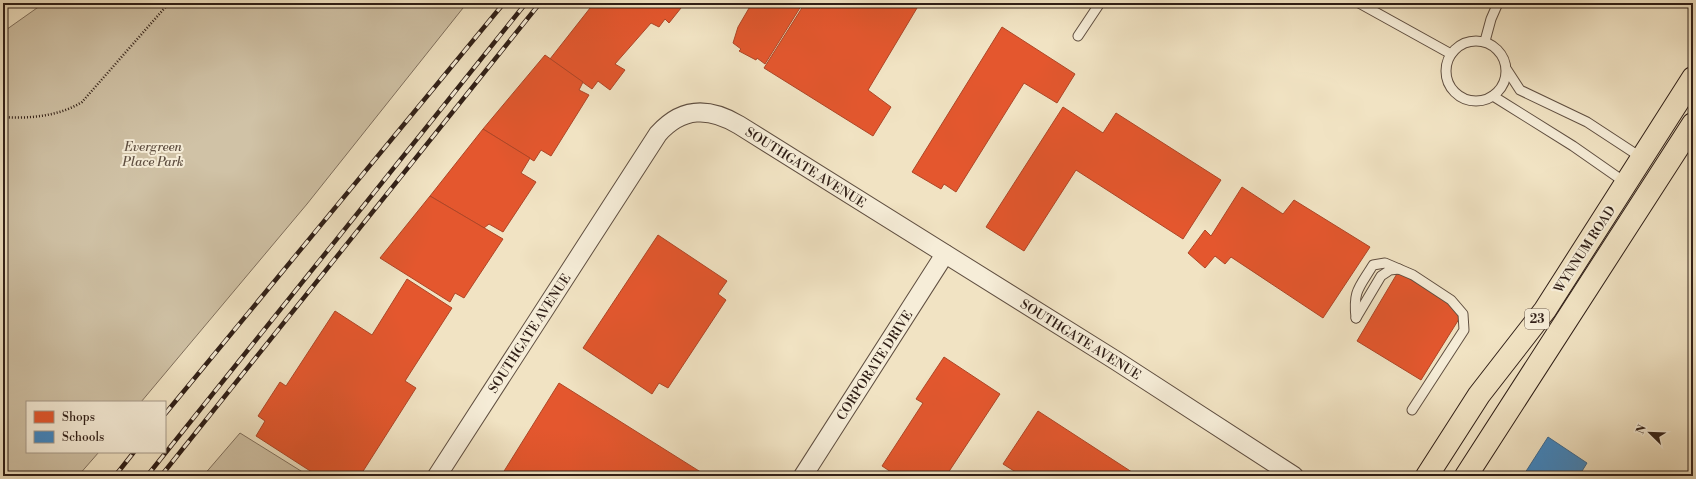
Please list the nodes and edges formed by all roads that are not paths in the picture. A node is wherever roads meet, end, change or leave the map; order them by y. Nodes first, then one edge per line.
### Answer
1 (1100, 3) edge
2 (1359, 3) edge
3 (1498, 3) edge
4 (1078, 36) dead end
5 (1485, 41) junction
6 (1451, 54) junction
7 (1507, 70) junction
8 (1693, 78) edge
9 (1493, 96) junction
10 (1693, 124) edge
11 (1642, 158) junction
12 (1626, 183) junction
13 (945, 254) junction
14 (1399, 269) junction
15 (1412, 410) dead end
16 (437, 476) edge
17 (803, 476) edge
18 (1294, 476) edge
19 (1427, 476) edge
20 (1466, 476) edge

1 - 4 lane
2 - 6 lane
3 - 5 lane
5 - 6 lane
5 - 7 lane
6 - 9 lane
7 - 9 lane
7 - 11 lane
8 - 11 main road, WYNNUM ROAD / 23
9 - 12 lane
10 - 20 main road, WYNNUM ROAD / 23
11 - 12 main road, WYNNUM ROAD / 23
12 - 19 main road, WYNNUM ROAD / 23
13 - 16 street, SOUTHGATE AVENUE
13 - 17 street, CORPORATE DRIVE
13 - 18 street, SOUTHGATE AVENUE
14 - 14 lane
14 - 15 lane

